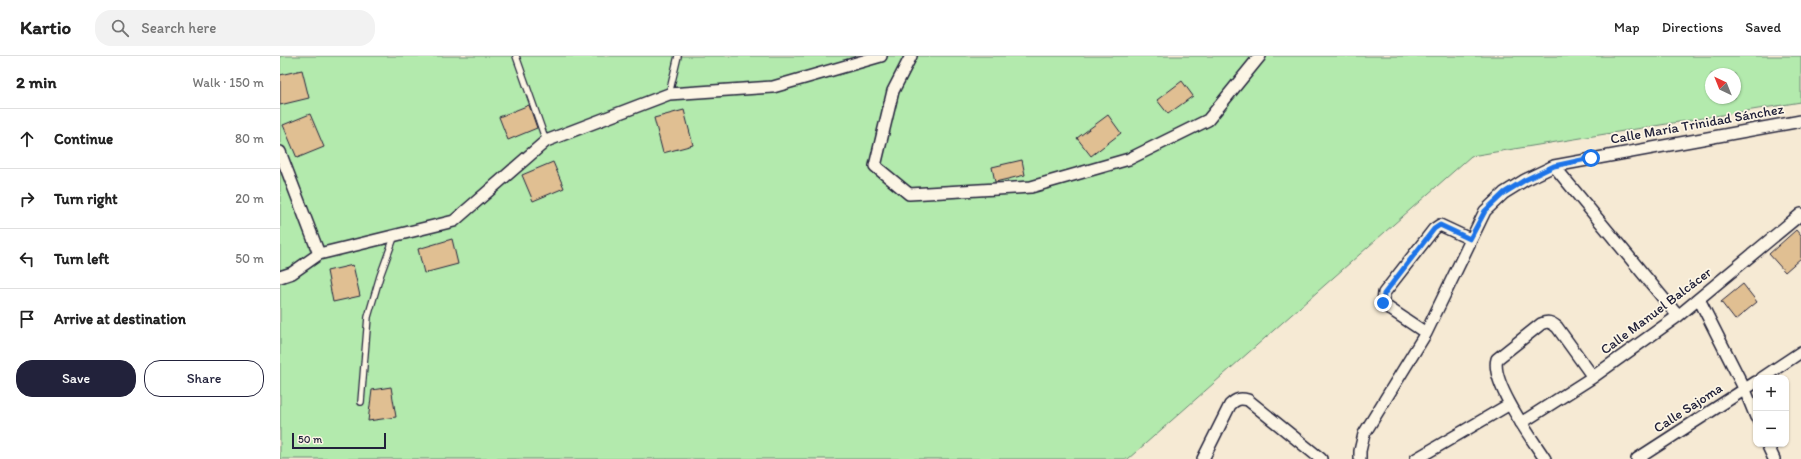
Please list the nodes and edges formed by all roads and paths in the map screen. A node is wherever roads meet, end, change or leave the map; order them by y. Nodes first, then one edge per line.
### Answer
1 (516, 56) edge
2 (678, 56) edge
3 (881, 56) edge
4 (911, 56) edge
5 (1260, 56) edge
6 (669, 94) junction
7 (1800, 122) edge
8 (546, 141) junction
9 (280, 152) edge
10 (1554, 166) junction
11 (1801, 214) edge
12 (395, 235) junction
13 (1470, 239) junction
14 (319, 254) junction
15 (280, 278) edge
16 (1699, 298) junction
17 (1678, 316) junction
18 (1426, 333) junction
19 (1801, 352) edge
20 (1766, 375) edge
21 (1594, 377) junction
22 (1753, 384) edge
23 (1744, 390) junction
24 (361, 402) dead end
25 (1510, 404) junction
26 (1753, 411) edge
27 (1522, 423) junction
28 (1768, 447) edge
29 (1202, 459) edge
30 (1321, 459) edge
31 (1360, 459) edge
32 (1416, 459) edge
33 (1545, 459) edge
34 (1637, 459) edge
35 (1774, 459) edge

1 - 8 lane
2 - 6 lane
3 - 6 street
4 - 5 street
6 - 8 street
7 - 10 street, Calle María Trinidad Sánchez
8 - 12 street
9 - 14 street
10 - 13 street, Calle María Trinidad Sánchez
10 - 17 street
11 - 16 street, Calle Manuel Balcácer
12 - 14 street
12 - 24 lane
13 - 18 street, Calle María Trinidad Sánchez
13 - 18 street
14 - 15 street
16 - 17 street, Calle Manuel Balcácer
16 - 23 street
17 - 21 street, Calle Manuel Balcácer
18 - 31 street, Calle María Trinidad Sánchez
19 - 20 street
21 - 25 street
21 - 27 street, Calle Manuel Balcácer
22 - 23 street, Calle Sajoma
23 - 26 street
23 - 34 street, Calle Sajoma
25 - 27 street
25 - 32 street
27 - 33 street
28 - 35 street
29 - 30 street

